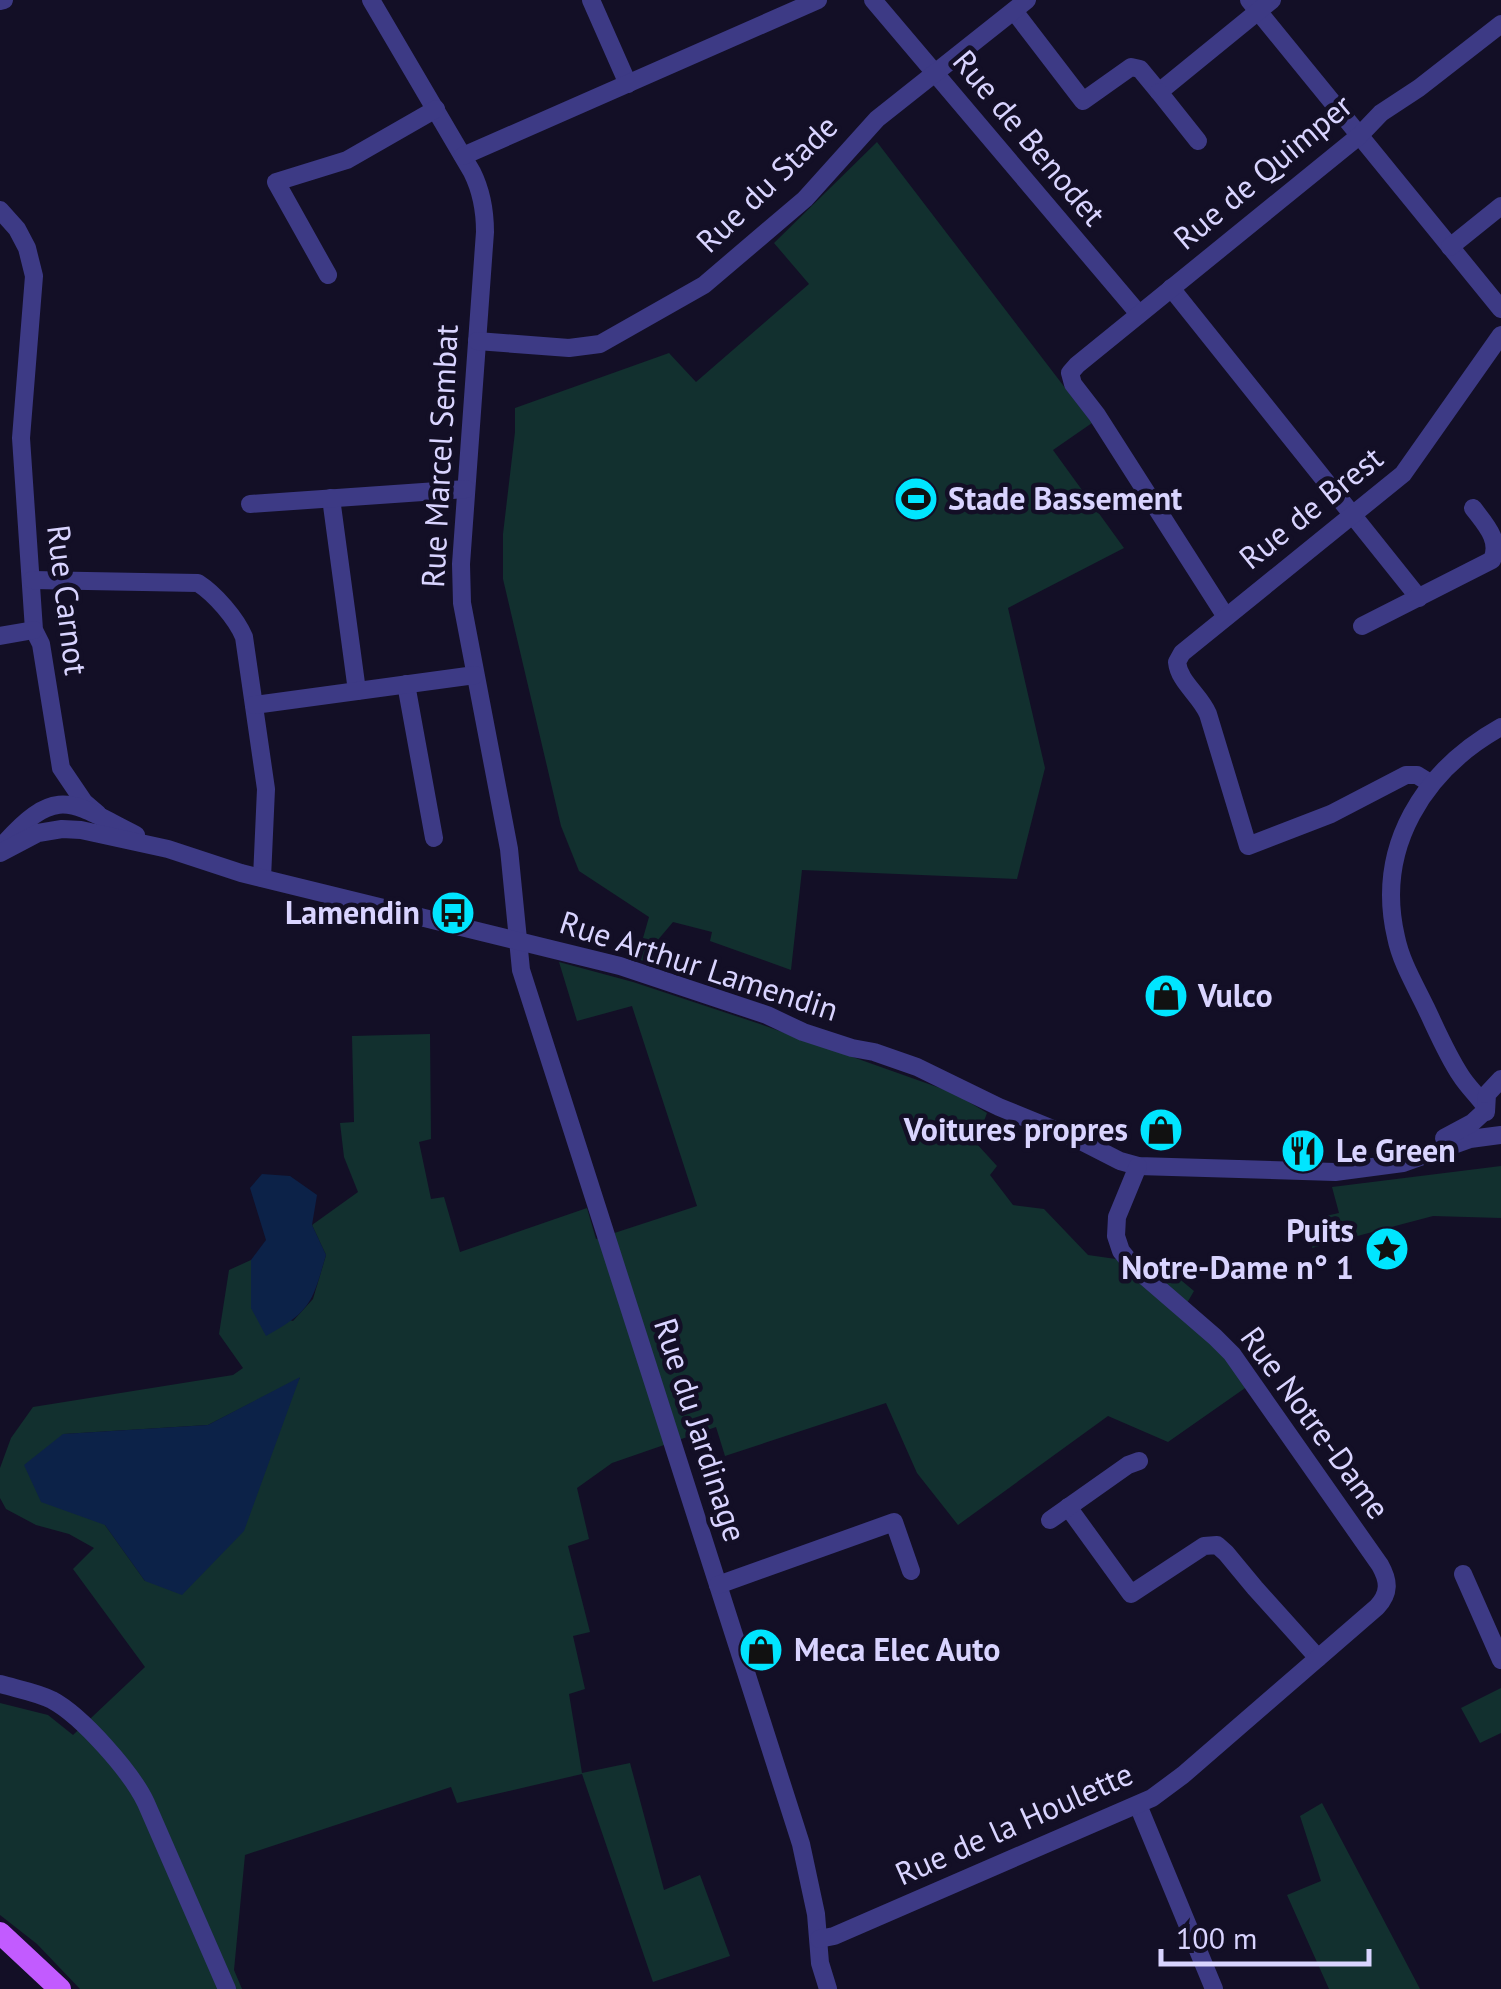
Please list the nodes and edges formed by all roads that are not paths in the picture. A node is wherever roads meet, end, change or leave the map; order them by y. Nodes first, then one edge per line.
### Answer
1 (371, 0) edge
2 (592, 0) edge
3 (818, 0) edge
4 (873, 0) edge
5 (1260, 4) edge
6 (1020, 6) edge
7 (1501, 24) edge
8 (934, 73) junction
9 (628, 84) junction
10 (1160, 92) junction
11 (436, 109) junction
12 (1359, 136) junction
13 (1198, 141) dead end
14 (464, 156) junction
15 (1501, 206) edge
16 (0, 210) edge
17 (1450, 247) junction
18 (328, 275) dead end
19 (1171, 288) junction
20 (1501, 309) edge
21 (1139, 314) junction
22 (1501, 335) edge
23 (477, 341) junction
24 (466, 489) junction
25 (331, 498) junction
26 (250, 504) dead end
27 (1473, 508) dead end
28 (1352, 514) junction
29 (32, 580) junction
30 (1418, 598) junction
31 (1226, 617) junction
32 (1362, 626) dead end
33 (34, 630) junction
34 (0, 636) edge
35 (474, 676) junction
36 (406, 684) junction
37 (357, 691) junction
38 (254, 705) junction
39 (1501, 727) edge
40 (61, 768) junction
41 (1430, 783) junction
42 (58, 805) junction
43 (98, 814) junction
44 (28, 838) junction
45 (434, 838) dead end
46 (168, 850) junction
47 (0, 851) edge
48 (262, 878) junction
49 (518, 940) junction
50 (1456, 1068) junction
51 (1499, 1080) edge
52 (1485, 1109) junction
53 (1501, 1134) edge
54 (1138, 1166) junction
55 (1380, 1166) junction
56 (1139, 1462) dead end
57 (1068, 1506) junction
58 (1050, 1520) dead end
59 (911, 1570) dead end
60 (1463, 1574) dead end
61 (1386, 1576) joint
62 (718, 1585) junction
63 (1318, 1658) junction
64 (1501, 1660) edge
65 (0, 1684) edge
66 (1138, 1805) junction
67 (0, 1933) edge
68 (819, 1940) junction
69 (60, 1989) edge
70 (227, 1989) edge
71 (828, 1989) edge
72 (1214, 1989) edge

1 - 11 street, Rue Marcel Sembat
2 - 9 street
3 - 9 street
4 - 8 street, Rue de Benodet
5 - 10 street
5 - 12 street
6 - 8 street, Rue du Stade
6 - 10 street
7 - 12 street, Rue de Quimper
8 - 21 street, Rue de Benodet
8 - 23 street, Rue du Stade
9 - 14 street
10 - 13 street
11 - 14 street, Rue Marcel Sembat
11 - 18 street
12 - 17 street
12 - 19 street, Rue de Quimper
14 - 23 street, Rue Marcel Sembat
15 - 17 street
16 - 29 street, Rue Carnot
17 - 20 street
19 - 21 street, Rue de Quimper
19 - 28 street
21 - 31 street, Rue de Quimper
22 - 28 street, Rue de Brest
23 - 24 street, Rue Marcel Sembat
24 - 25 street
24 - 35 street, Rue Marcel Sembat
25 - 26 street
25 - 37 street
27 - 30 street
28 - 30 street
28 - 31 street, Rue de Brest
29 - 33 street, Rue Carnot
29 - 38 street
30 - 32 street
31 - 41 street, Rue de Brest
33 - 34 street
33 - 40 street, Rue Carnot
35 - 36 street
35 - 49 street, Rue Marcel Sembat
36 - 37 street
36 - 45 street
37 - 38 street
38 - 48 street
39 - 41 street
40 - 42 street
40 - 43 street, Rue Carnot
41 - 50 street
42 - 43 street
42 - 44 street
42 - 47 street
43 - 46 street
44 - 46 street
44 - 47 street
46 - 48 street, Rue Arthur Lamendin
48 - 49 street, Rue Arthur Lamendin
49 - 54 street, Rue Arthur Lamendin
49 - 62 street, Rue du Jardinage
50 - 51 street
50 - 52 street
51 - 52 street
52 - 53 street
52 - 55 street
53 - 55 street
54 - 55 street
54 - 61 street, Rue Notre-Dame
56 - 57 street
57 - 58 street
57 - 63 street
59 - 62 street
60 - 64 street
61 - 63 street, Rue de la Houlette
62 - 68 street, Rue du Jardinage
63 - 66 street, Rue de la Houlette
65 - 70 street
66 - 68 street, Rue de la Houlette
66 - 72 street
67 - 69 main road
68 - 71 street, Rue du Jardinage

